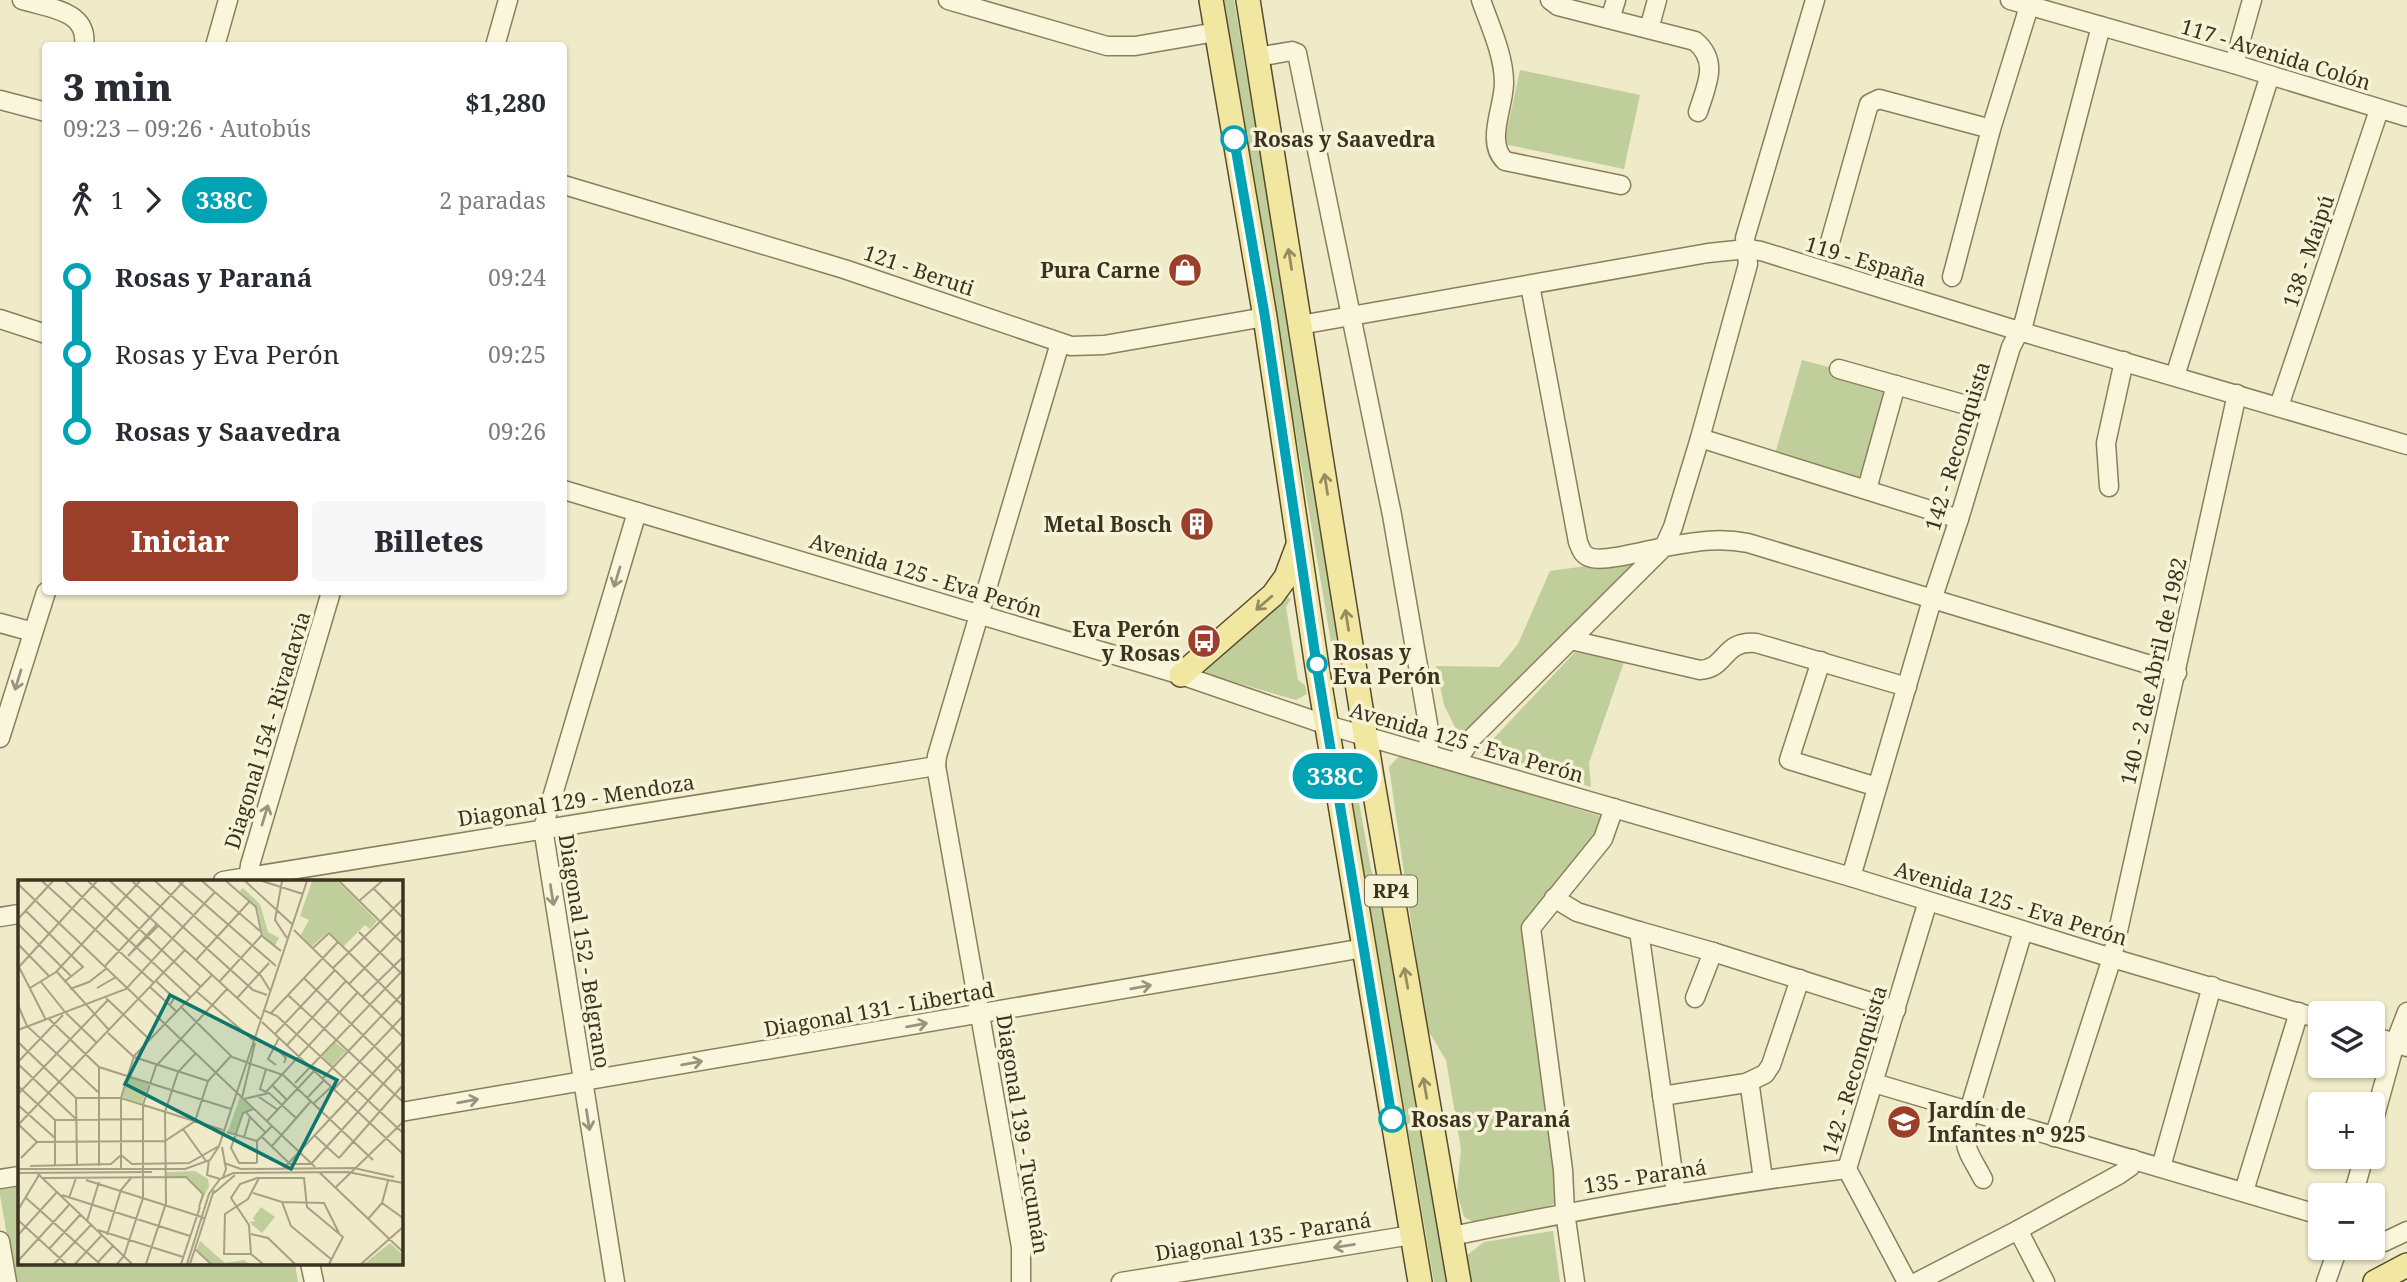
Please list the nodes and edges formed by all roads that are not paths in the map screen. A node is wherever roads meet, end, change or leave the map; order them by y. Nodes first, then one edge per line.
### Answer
1 (22, 0) edge
2 (228, 0) edge
3 (508, 0) edge
4 (948, 0) edge
5 (1210, 0) edge
6 (1248, 0) edge
7 (1481, 0) edge
8 (1550, 0) edge
9 (1616, 0) edge
10 (1657, 0) edge
11 (1815, 0) edge
12 (2010, 0) edge
13 (2252, 0) edge
14 (2030, 3) edge
15 (1610, 19) junction
16 (2101, 26) junction
17 (1649, 29) junction
18 (1216, 32) junction
19 (84, 42) edge
20 (216, 42) edge
21 (496, 42) edge
22 (1257, 57) junction
23 (2234, 64) junction
24 (2270, 75) junction
25 (0, 100) edge
26 (2379, 110) junction
27 (42, 111) edge
28 (1698, 112) dead end
29 (2407, 117) edge
30 (1991, 129) junction
31 (567, 186) edge
32 (1621, 186) dead end
33 (1830, 242) dead end
34 (1746, 249) junction
35 (1952, 277) dead end
36 (1530, 285) junction
37 (1352, 316) junction
38 (1265, 317) junction
39 (0, 319) edge
40 (1300, 325) junction
41 (2018, 331) junction
42 (42, 333) edge
43 (1060, 343) junction
44 (2124, 361) junction
45 (1839, 369) dead end
46 (2175, 376) junction
47 (1896, 385) junction
48 (2237, 394) junction
49 (2279, 406) junction
50 (1991, 412) junction
51 (1700, 438) junction
52 (2407, 445) edge
53 (2109, 487) dead end
54 (1867, 489) junction
55 (567, 491) edge
56 (637, 512) junction
57 (1959, 519) junction
58 (1298, 545) junction
59 (1664, 547) junction
60 (45, 595) edge
61 (330, 595) edge
62 (1932, 600) junction
63 (980, 615) junction
64 (0, 623) edge
65 (33, 632) junction
66 (1572, 640) junction
67 (1821, 661) junction
68 (2177, 673) junction
69 (1181, 675) junction
70 (1907, 687) junction
71 (1327, 725) junction
72 (1366, 736) junction
73 (0, 738) edge
74 (1429, 754) junction
75 (1456, 762) junction
76 (936, 765) junction
77 (1877, 787) junction
78 (1614, 808) junction
79 (543, 828) junction
80 (1851, 877) junction
81 (248, 879) edge
82 (1554, 898) junction
83 (1928, 901) junction
84 (18, 914) edge
85 (0, 917) edge
86 (1639, 931) junction
87 (2023, 931) junction
88 (1364, 948) junction
89 (1713, 952) junction
90 (2112, 958) junction
91 (1800, 979) junction
92 (2212, 986) junction
93 (1695, 998) dead end
94 (1896, 1010) junction
95 (2299, 1012) junction
96 (2407, 1012) edge
97 (980, 1015) junction
98 (2308, 1015) edge
99 (2401, 1045) edge
100 (582, 1082) junction
101 (1746, 1083) junction
102 (1874, 1083) junction
103 (2384, 1092) edge
104 (1662, 1096) junction
105 (1969, 1111) junction
106 (402, 1112) edge
107 (2054, 1137) junction
108 (2133, 1159) junction
109 (2161, 1167) junction
110 (1847, 1169) junction
111 (18, 1176) edge
112 (0, 1179) edge
113 (1763, 1179) junction
114 (1983, 1179) dead end
115 (2244, 1191) junction
116 (1676, 1194) junction
117 (2308, 1211) edge
118 (1565, 1212) junction
119 (2018, 1230) junction
120 (2407, 1231) edge
121 (1412, 1235) junction
122 (1452, 1236) junction
123 (0, 1241) edge
124 (2385, 1242) edge
125 (2334, 1260) edge
126 (310, 1264) edge
127 (2407, 1265) edge
128 (7, 1282) edge
129 (314, 1282) edge
130 (615, 1282) edge
131 (1021, 1282) edge
132 (1121, 1282) edge
133 (1420, 1282) edge
134 (1459, 1282) edge
135 (1575, 1282) edge
136 (1907, 1282) edge
137 (1917, 1282) edge
138 (2045, 1282) edge
139 (2326, 1282) edge
140 (2375, 1282) edge

1 - 19 street
2 - 20 street
3 - 21 street
4 - 18 street
5 - 18 main road, RP4
6 - 22 main road, RP4
7 - 32 street
8 - 15 street
9 - 15 street
10 - 17 street
11 - 34 street
12 - 14 street, 117 - Avenida Colón
13 - 23 street
14 - 16 street, 117 - Avenida Colón
14 - 30 street
15 - 17 street
16 - 23 street, 117 - Avenida Colón
16 - 41 street, 142 - Reconquista
17 - 28 street
18 - 38 main road, RP4
22 - 37 street
40 -> 22 main road, RP4
23 - 24 street, 117 - Avenida Colón
24 - 26 street, 117 - Avenida Colón
24 - 46 street
25 - 27 street
26 - 29 street, 117 - Avenida Colón
26 - 49 street, 138 - Maipú
30 - 33 street
30 - 35 street
31 - 43 street, 121 - Beruti
34 - 36 street, 119 - España
34 - 41 street, 119 - España
34 - 51 street
36 - 37 street, 119 - España
36 - 59 street
37 - 40 street, 119 - España
37 - 74 street
38 - 43 street, 121 - Beruti
38 - 58 main road, RP4
39 - 42 street
72 -> 40 main road, RP4
41 - 44 street, 119 - España
41 - 50 street, 142 - Reconquista
43 - 63 street, Diagonal 139 - Tucumán
44 - 46 street, 119 - España
44 - 53 street
45 - 47 street
46 - 48 street, 119 - España
47 - 50 street
47 - 54 street
48 - 49 street, 119 - España
48 - 68 street, 140 - 2 de Abril de 1982
49 - 52 street, 119 - España
50 - 57 street, 142 - Reconquista
51 - 54 street
51 - 59 street
54 - 57 street
55 - 56 street, Avenida 125 - Eva Perón
56 - 63 street, Avenida 125 - Eva Perón
56 -> 79 street, Diagonal 152 - Belgrano
57 - 62 street, 142 - Reconquista
58 -> 69 main road
58 - 71 main road, RP4
59 - 62 street
59 - 66 street
60 - 65 street
81 -> 61 street, Diagonal 154 - Rivadavia
62 - 68 street
62 - 70 street, 142 - Reconquista
63 - 69 street, Avenida 125 - Eva Perón
63 - 76 street, Diagonal 139 - Tucumán
64 - 65 street
65 -> 73 street
66 - 67 street
66 - 75 street
67 - 70 street
67 - 77 street
68 - 90 street, 140 - 2 de Abril de 1982
69 - 71 street, Avenida 125 - Eva Perón
70 - 77 street, 142 - Reconquista
71 - 72 street, Avenida 125 - Eva Perón
71 - 88 main road, RP4
72 - 74 street, Avenida 125 - Eva Perón
122 -> 72 main road, RP4
74 - 75 street, Avenida 125 - Eva Perón
75 - 78 street, Avenida 125 - Eva Perón
76 - 79 street, Diagonal 129 - Mendoza
76 - 97 street, Diagonal 139 - Tucumán
77 - 80 street, 142 - Reconquista
78 - 80 street, Avenida 125 - Eva Perón
78 - 82 street
79 - 81 street, Diagonal 129 - Mendoza
79 -> 100 street, Diagonal 152 - Belgrano
80 - 83 street, Avenida 125 - Eva Perón
82 - 86 street
82 - 118 street
83 - 87 street, Avenida 125 - Eva Perón
83 - 94 street, 142 - Reconquista
84 - 85 street
86 - 89 street
86 - 104 street
87 - 90 street, Avenida 125 - Eva Perón
87 - 105 street
97 -> 88 street, Diagonal 131 - Libertad
88 - 121 main road, RP4
89 - 91 street
89 - 93 street
90 - 92 street, Avenida 125 - Eva Perón
90 - 107 street, 140 - 2 de Abril de 1982
91 - 94 street
91 - 101 street
92 - 95 street, Avenida 125 - Eva Perón
92 - 109 street
94 - 102 street, 142 - Reconquista
95 - 98 street, Avenida 125 - Eva Perón
95 - 115 street
96 - 99 street
100 -> 97 street, Diagonal 131 - Libertad
97 - 131 street, Diagonal 139 - Tucumán
99 - 103 street
106 -> 100 street, Diagonal 131 - Libertad
100 -> 130 street, Diagonal 152 - Belgrano
101 - 104 street
101 - 113 street
102 - 105 street
102 - 110 street, 142 - Reconquista
104 - 116 street
105 - 107 street
105 - 114 street
107 - 108 street
108 - 109 street
108 - 119 street
109 - 115 street
110 - 113 street, 135 - Paraná
110 - 136 street, 142 - Reconquista
111 - 112 street
113 - 116 street, 135 - Paraná
115 - 117 street
116 - 118 street, 135 - Paraná
118 - 122 street, 135 - Paraná
118 - 135 street
119 - 137 street
119 - 138 street
120 - 124 street
121 -> 132 street, Diagonal 135 - Paraná
121 - 133 main road, RP4
122 - 134 main road, RP4
123 - 128 street
125 - 139 street
126 - 129 street
127 - 140 main road

